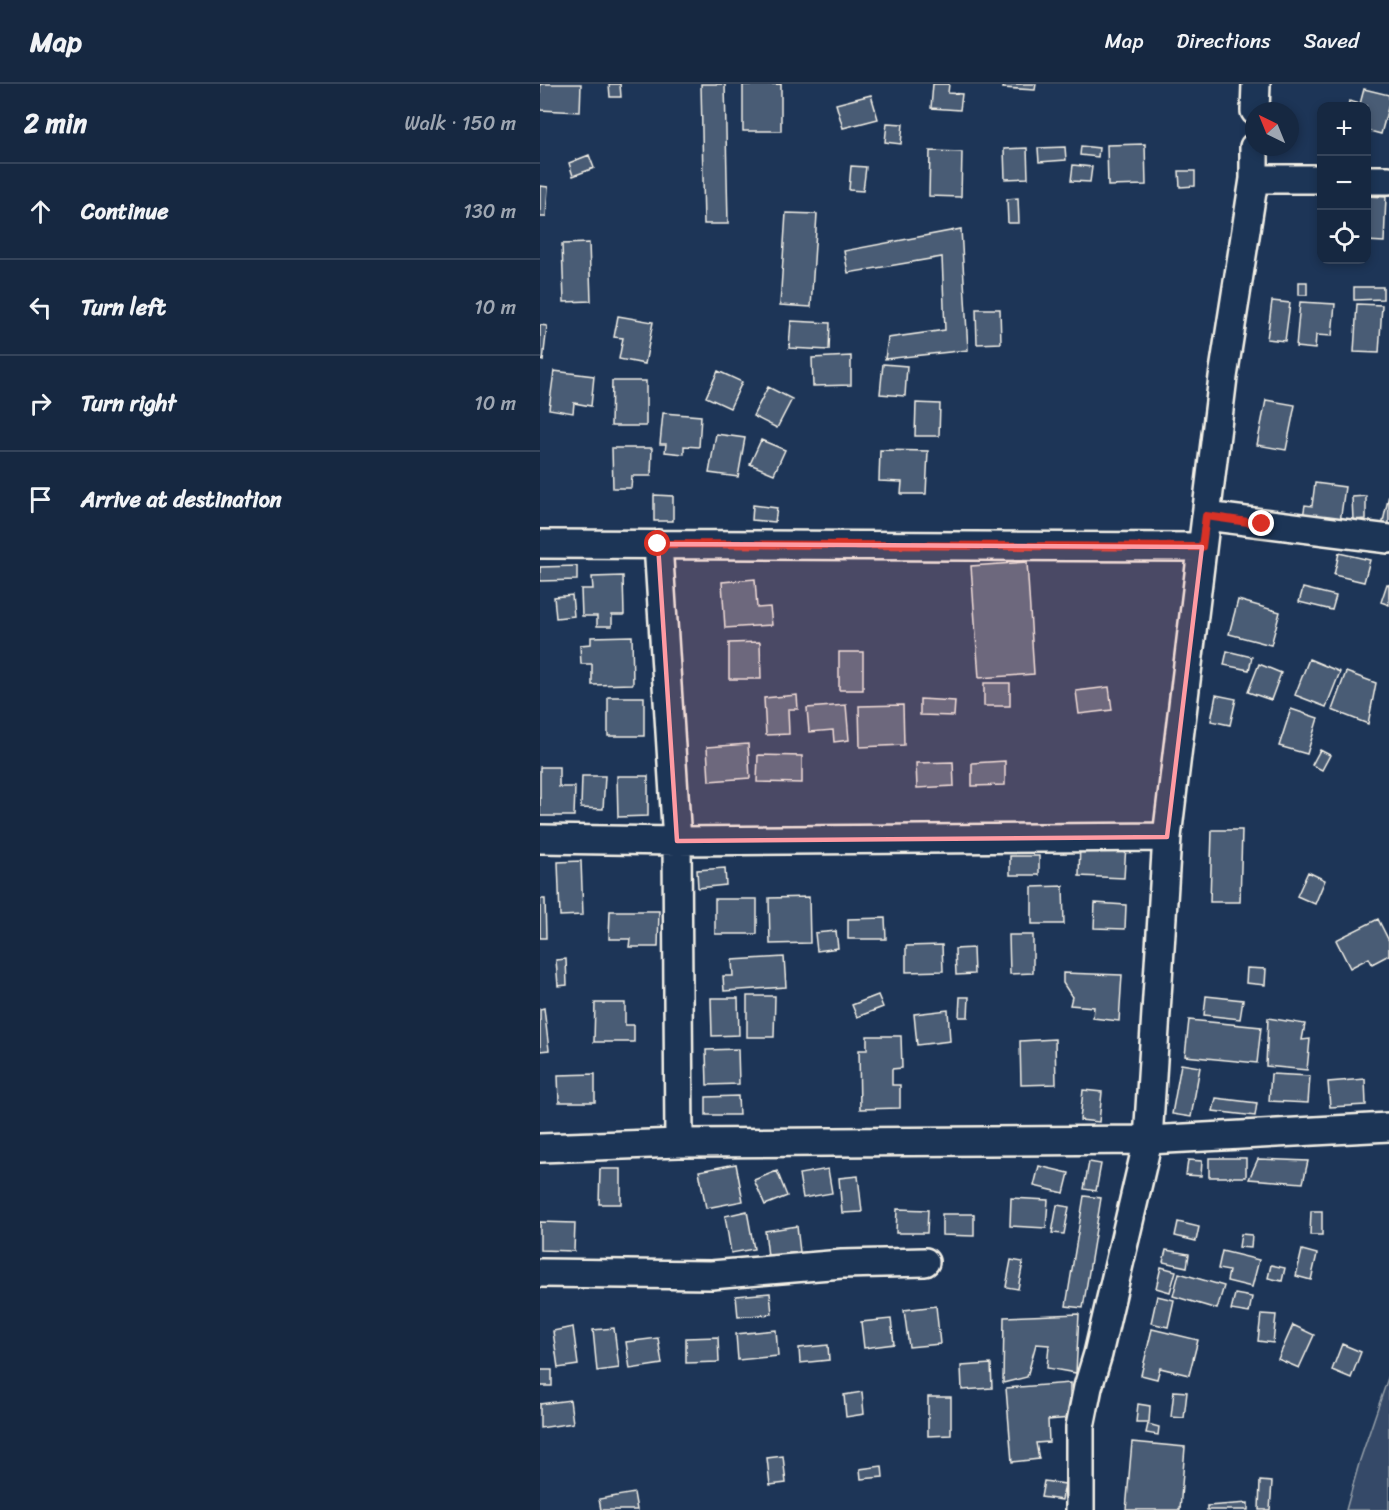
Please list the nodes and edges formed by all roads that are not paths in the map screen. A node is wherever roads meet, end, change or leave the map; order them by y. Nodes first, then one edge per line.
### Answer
1 (1256, 84) edge
2 (1255, 102) edge
3 (1254, 156) edge
4 (1254, 179) junction
5 (1317, 180) edge
6 (1371, 180) edge
7 (1389, 180) edge
8 (1206, 516) junction
9 (1389, 539) edge
10 (540, 544) edge
11 (658, 544) junction
12 (1202, 547) junction
13 (1167, 837) junction
14 (540, 839) edge
15 (677, 841) junction
16 (1389, 1127) edge
17 (1149, 1140) junction
18 (680, 1143) junction
19 (540, 1148) edge
20 (925, 1262) dead end
21 (540, 1273) edge
22 (1080, 1510) edge

1 - 2 street
3 - 4 street
4 - 5 street
4 - 8 street
6 - 7 street
8 - 9 street
8 - 12 street
10 - 11 street
11 - 12 street
11 - 15 street
12 - 13 street
13 - 15 street
13 - 17 street
14 - 15 street
15 - 18 street
16 - 17 street
17 - 18 street
17 - 22 street
18 - 19 street
20 - 21 street

